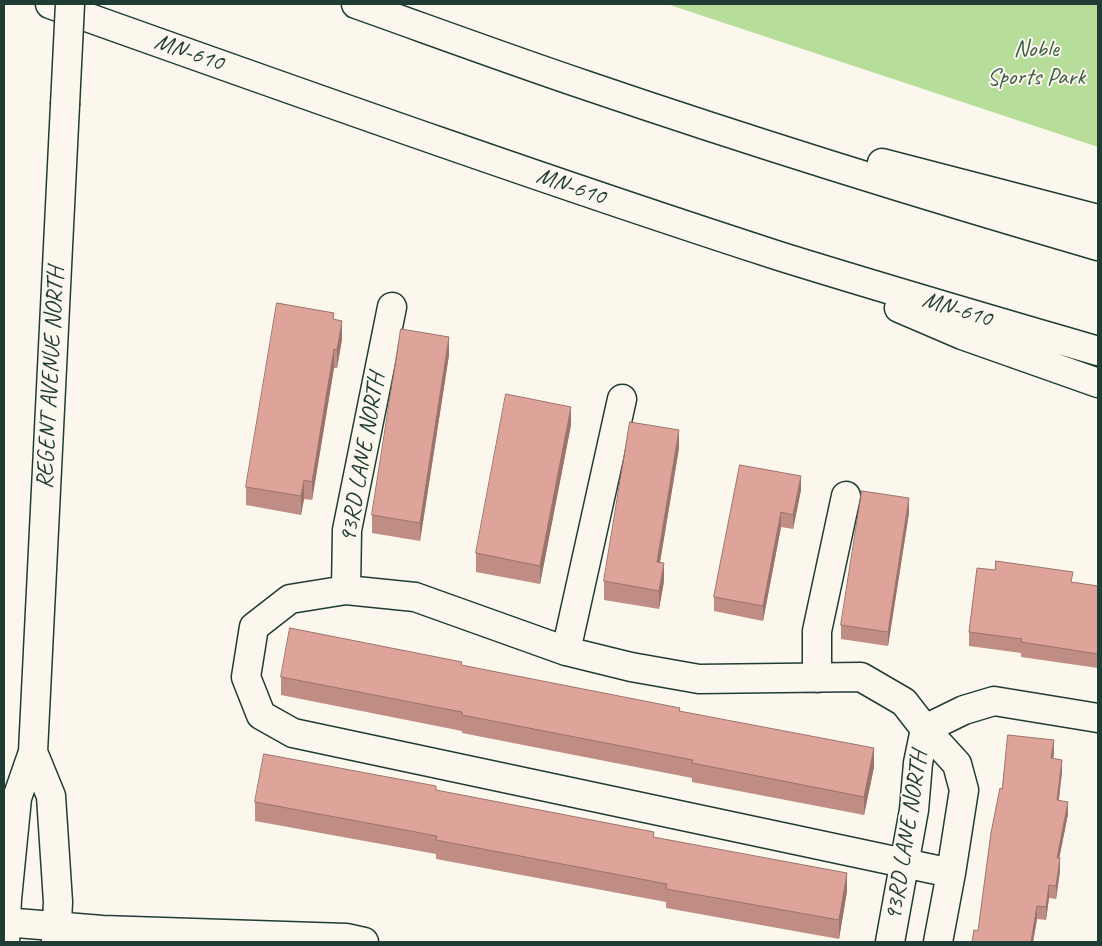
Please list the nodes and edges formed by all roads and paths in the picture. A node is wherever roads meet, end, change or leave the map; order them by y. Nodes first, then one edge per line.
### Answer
1 (50, 4) edge
2 (70, 4) edge
3 (356, 4) edge
4 (586, 85) junction
5 (1098, 219) edge
6 (1098, 246) edge
7 (781, 256) junction
8 (392, 307) dead end
9 (1098, 351) edge
10 (1098, 383) edge
11 (622, 399) dead end
12 (846, 496) dead end
13 (346, 590) junction
14 (566, 651) junction
15 (817, 678) junction
16 (1098, 718) edge
17 (926, 729) junction
18 (33, 752) junction
19 (904, 863) junction
20 (951, 873) junction
21 (5, 929) edge
22 (56, 934) edge
23 (364, 942) edge
24 (890, 942) edge
25 (938, 942) edge

1 - 7 main road, MN-610
2 - 18 main road, REGENT AVENUE NORTH, bridge
3 - 4 main road
4 - 5 main road
4 - 6 main road
7 - 9 main road, MN-610
7 - 10 main road
8 - 13 main road, 93RD LANE NORTH
11 - 14 main road
12 - 15 main road
13 - 14 main road, 93RD LANE NORTH
13 - 19 main road
14 - 15 main road, 93RD LANE NORTH
15 - 17 main road, 93RD LANE NORTH
16 - 17 main road
17 - 19 main road, 93RD LANE NORTH
17 - 20 main road, 93RD LANE NORTH
18 - 21 main road, REGENT AVENUE NORTH
18 - 22 main road, REGENT AVENUE NORTH
19 - 20 main road
19 - 24 main road, 93RD LANE NORTH
20 - 25 main road, 93RD LANE NORTH
21 - 22 main road
22 - 23 main road

